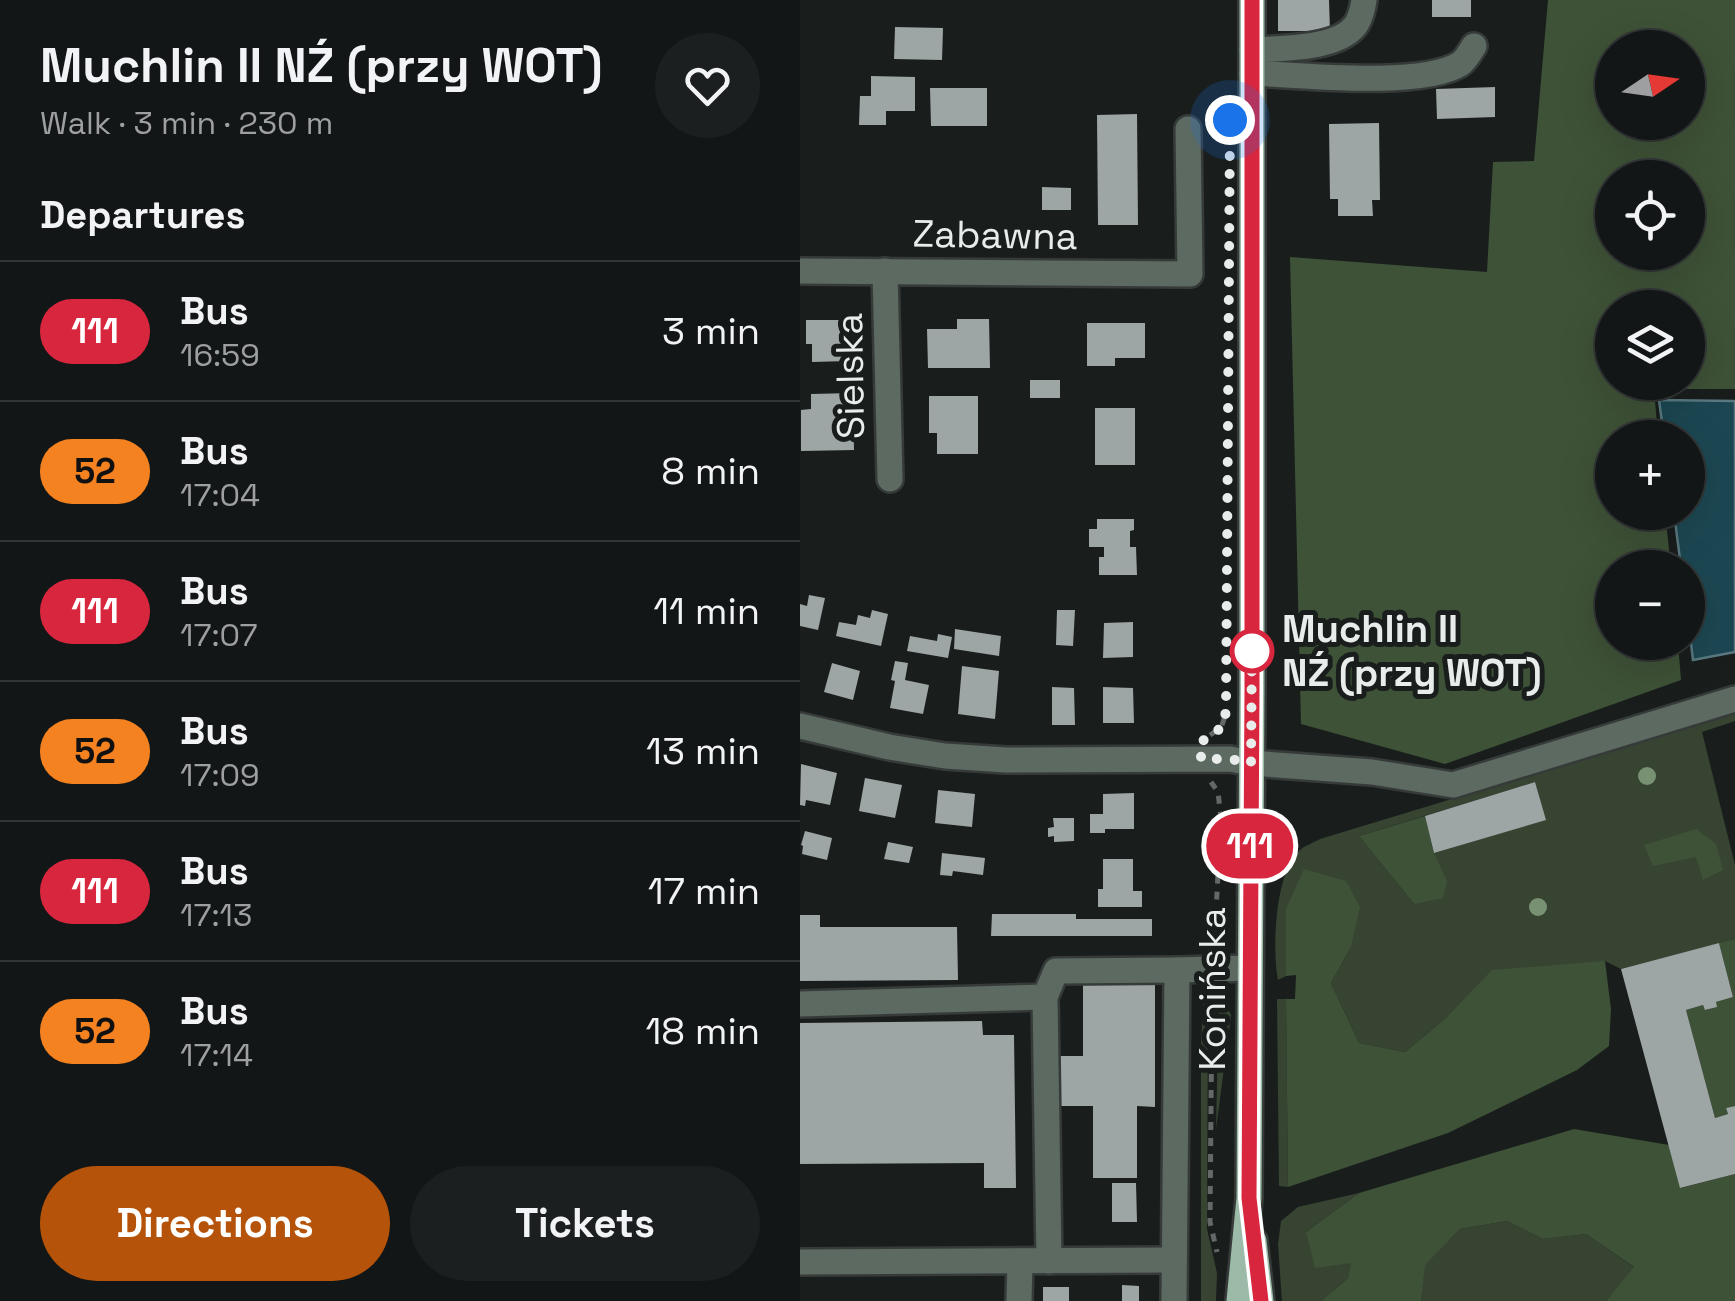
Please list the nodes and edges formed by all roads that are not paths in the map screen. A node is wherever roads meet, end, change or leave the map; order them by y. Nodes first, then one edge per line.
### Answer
1 (1252, 0) edge
2 (1364, 0) edge
3 (1474, 46) dead end
4 (1252, 61) junction
5 (1188, 128) dead end
6 (885, 271) junction
7 (800, 272) edge
8 (890, 480) dead end
9 (1735, 699) edge
10 (800, 726) edge
11 (1251, 763) junction
12 (1250, 968) junction
13 (1177, 970) junction
14 (1045, 997) junction
15 (800, 1004) edge
16 (1249, 1198) junction
17 (1173, 1260) junction
18 (1020, 1261) junction
19 (1049, 1261) junction
20 (800, 1262) edge
21 (1019, 1301) edge
22 (1174, 1301) edge
23 (1239, 1301) edge
24 (1261, 1301) edge

1 - 4 main road, Konińska
2 - 4 street
3 - 4 street
4 - 11 main road, Konińska
5 - 6 street, Zabawna
6 - 7 street, Zabawna
6 - 8 street, Sielska
9 - 11 street
10 - 11 street
11 - 12 main road, Konińska
12 - 13 street
12 - 16 main road, Konińska
13 - 14 street
13 - 17 street
14 - 15 street
14 - 19 street
16 - 23 main road, Konińska
16 - 24 main road, Konińska
17 - 19 street
17 - 22 street
18 - 19 street
18 - 20 street
18 - 21 street

